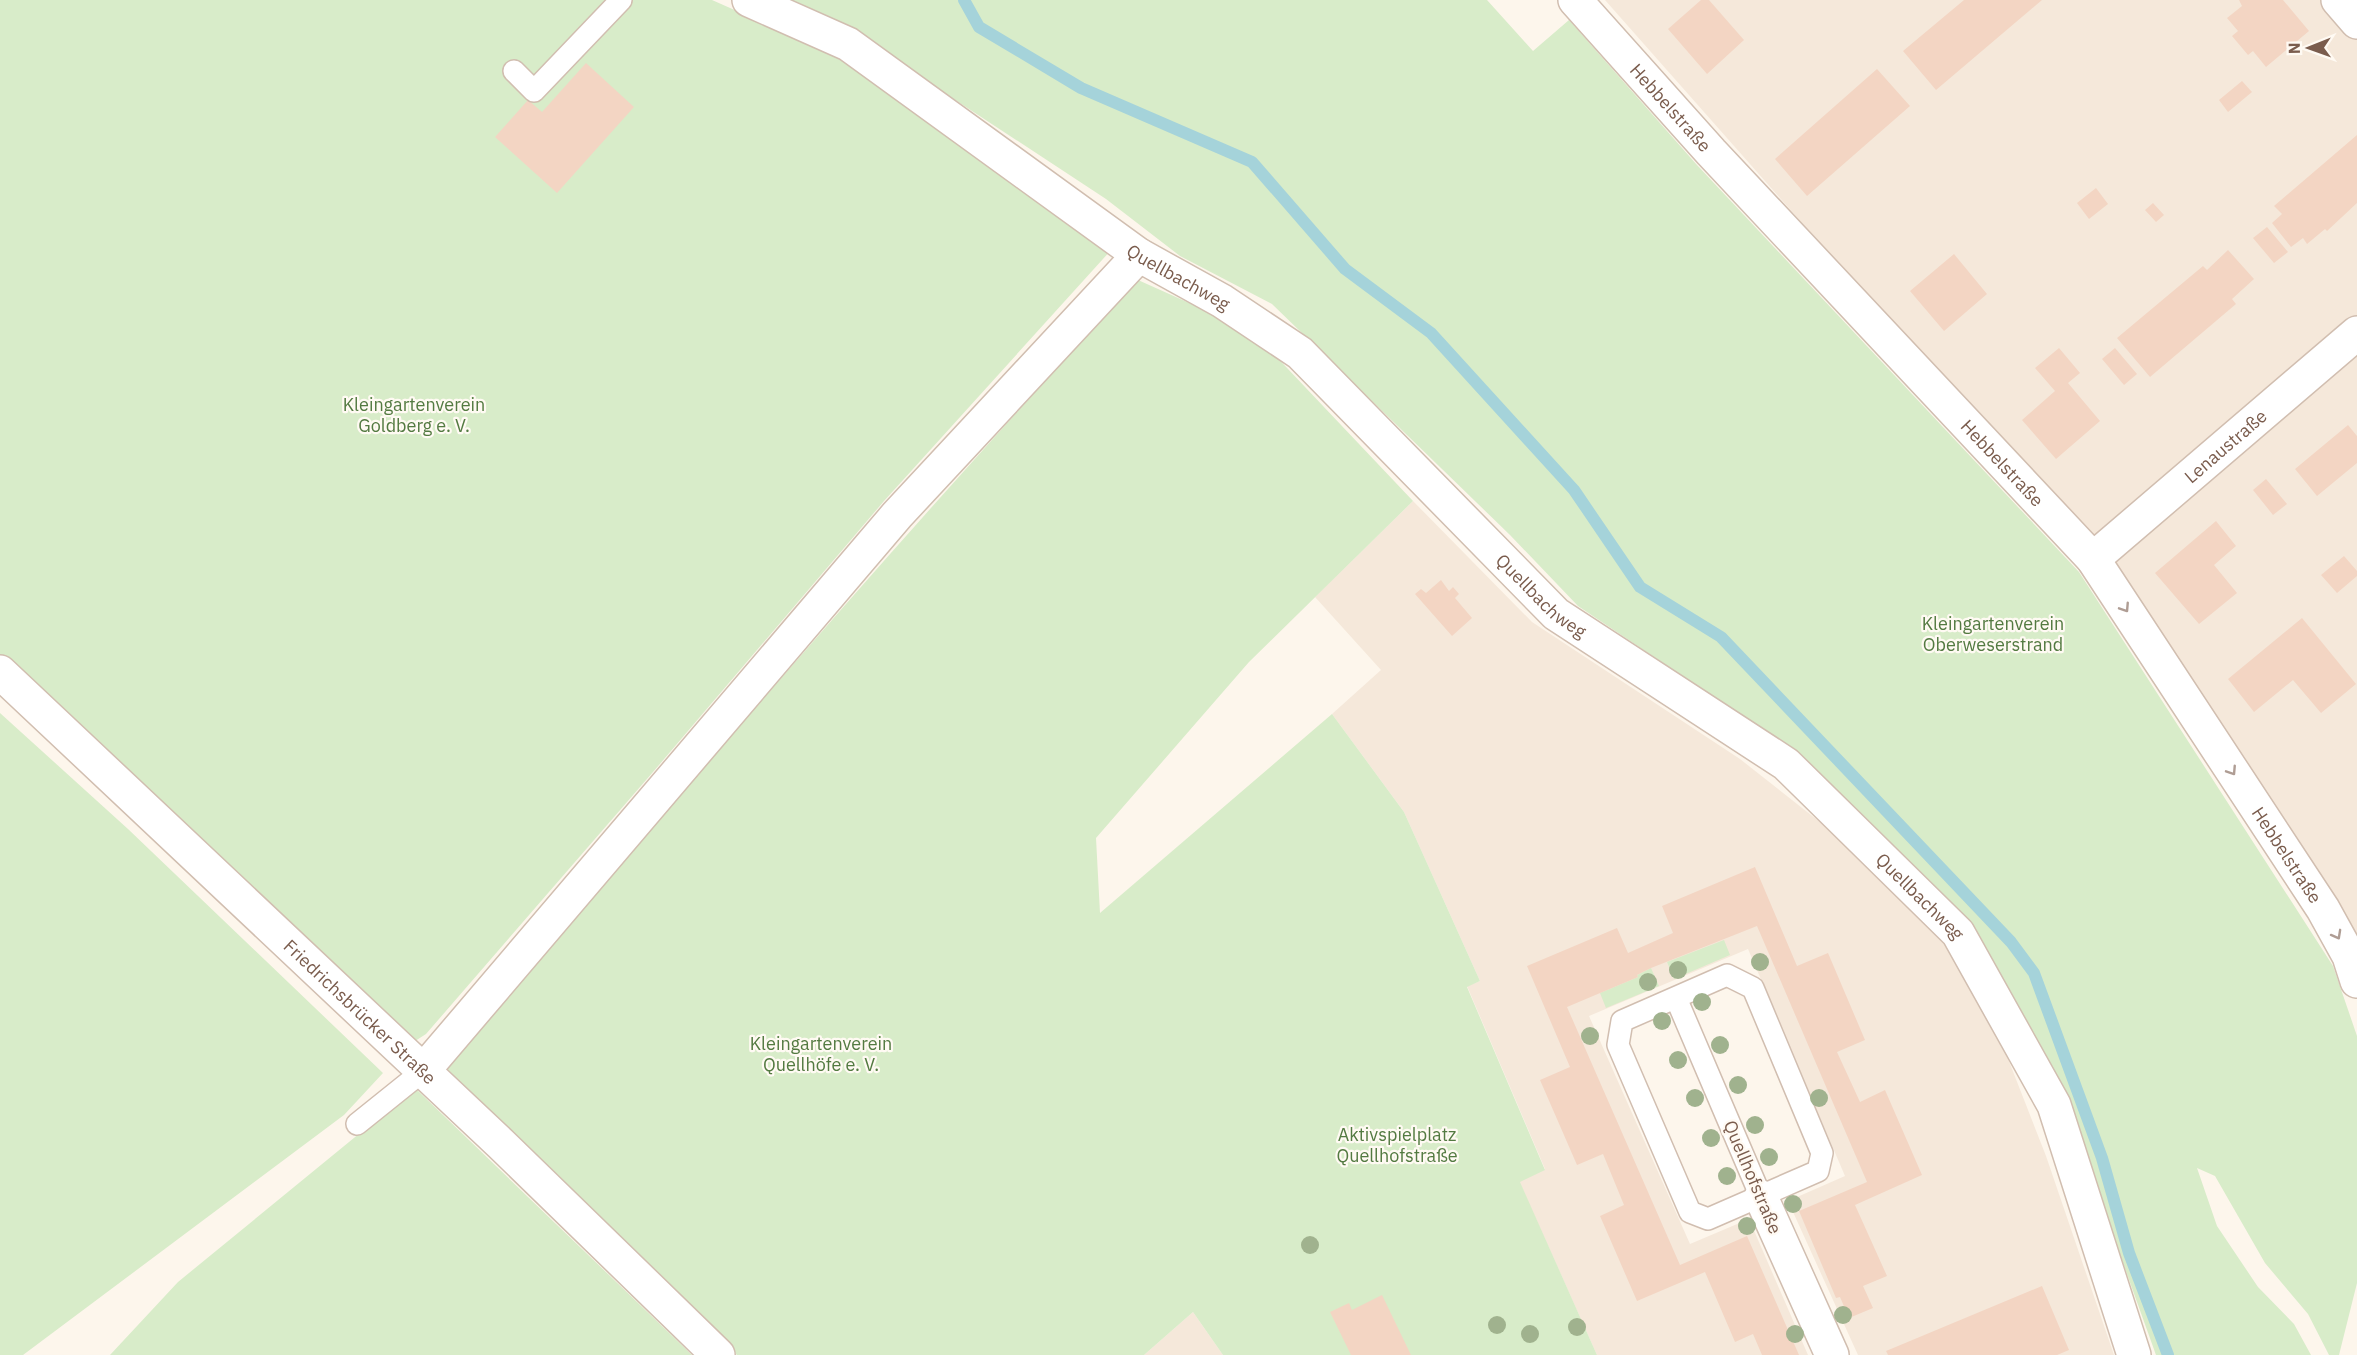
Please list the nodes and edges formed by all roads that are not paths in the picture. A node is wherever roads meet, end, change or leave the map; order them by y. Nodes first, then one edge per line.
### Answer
1 (621, 0) edge
2 (749, 0) edge
3 (1575, 0) edge
4 (2338, 0) edge
5 (2357, 22) edge
6 (514, 71) dead end
7 (1139, 255) junction
8 (2357, 333) edge
9 (2092, 559) junction
10 (0, 672) edge
11 (2357, 981) edge
12 (1676, 998) junction
13 (423, 1071) junction
14 (357, 1124) dead end
15 (1761, 1197) junction
16 (718, 1355) edge
17 (1832, 1355) edge
18 (2134, 1355) edge

1 - 6 lane
2 - 7 street, Quellbachweg
3 - 9 street, Hebbelstraße
4 - 5 street
7 - 13 street
7 - 18 street, Quellbachweg
8 - 9 street, Lenaustraße
9 -> 11 street, Hebbelstraße
10 - 13 street, Friedrichsbrücker Straße
12 - 15 lane, Quellhofstraße
12 - 15 lane
12 - 15 lane
13 - 14 lane
13 - 16 street, Friedrichsbrücker Straße
15 - 17 street, Quellhofstraße

